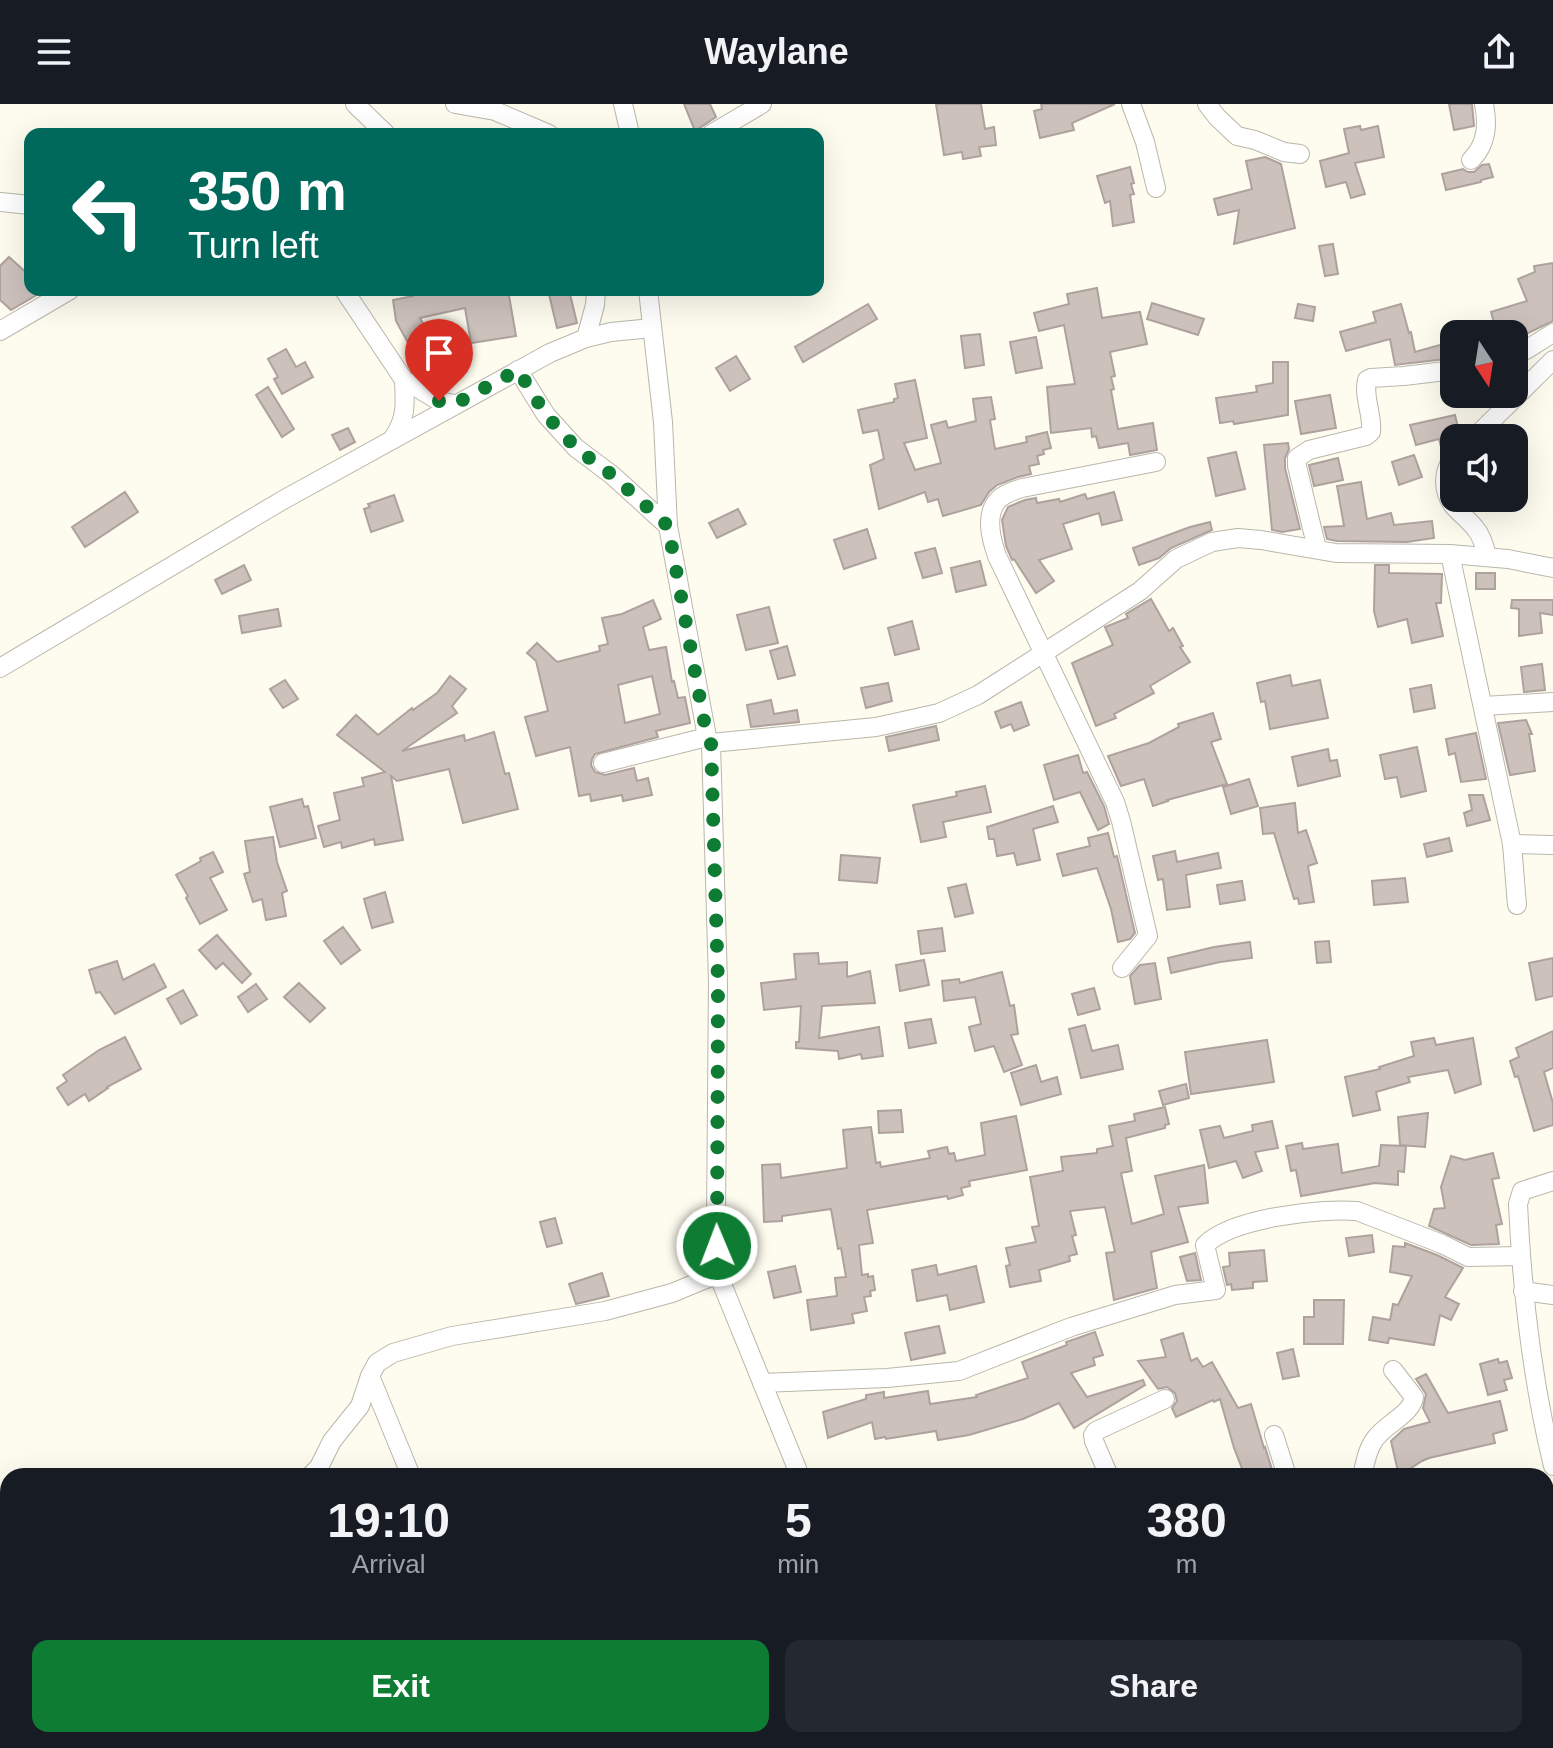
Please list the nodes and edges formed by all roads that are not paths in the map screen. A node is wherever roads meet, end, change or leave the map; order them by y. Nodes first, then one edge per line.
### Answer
1 (355, 104) edge
2 (455, 104) edge
3 (623, 104) edge
4 (762, 104) edge
5 (1131, 104) edge
6 (1207, 104) edge
7 (1484, 104) edge
8 (380, 128) edge
9 (530, 128) edge
10 (629, 128) edge
11 (721, 128) edge
12 (1300, 154) dead end
13 (1471, 160) dead end
14 (1156, 188) dead end
15 (0, 202) edge
16 (24, 204) edge
17 (60, 296) edge
18 (348, 296) edge
19 (596, 296) edge
20 (649, 296) edge
21 (652, 328) junction
22 (0, 331) edge
23 (1553, 333) edge
24 (586, 338) junction
25 (1528, 349) edge
26 (1553, 360) edge
27 (518, 370) junction
28 (1440, 372) edge
29 (404, 380) junction
30 (455, 404) junction
31 (1488, 424) edge
32 (392, 439) junction
33 (1156, 462) dead end
34 (1460, 512) edge
35 (668, 526) junction
36 (1317, 549) junction
37 (1450, 554) junction
38 (1487, 557) junction
39 (1553, 568) edge
40 (1043, 654) junction
41 (0, 668) edge
42 (1553, 702) edge
43 (1483, 706) junction
44 (709, 740) junction
45 (603, 763) dead end
46 (1512, 844) junction
47 (1553, 845) edge
48 (1517, 905) dead end
49 (1122, 968) dead end
50 (1553, 1181) edge
51 (1521, 1256) junction
52 (718, 1274) junction
53 (1523, 1291) junction
54 (1553, 1295) edge
55 (1393, 1370) dead end
56 (370, 1376) junction
57 (762, 1383) junction
58 (1165, 1399) dead end
59 (1548, 1421) edge
60 (1274, 1435) dead end
61 (1553, 1466) edge
62 (318, 1468) edge
63 (408, 1468) edge
64 (797, 1468) edge
65 (1106, 1468) edge
66 (1284, 1468) edge
67 (1364, 1468) edge

1 - 8 street
2 - 9 street
3 - 10 street
4 - 11 street
5 - 14 street
6 - 12 street
7 - 13 street
15 - 16 street
17 - 22 street
18 - 29 street
19 - 24 street
20 - 21 street
21 - 24 street
21 - 35 street
23 - 25 street
24 - 27 street
26 - 31 street
27 - 30 street
27 - 35 street
28 - 36 street
29 - 30 street
29 - 32 street
30 - 32 street
32 - 41 street
33 - 40 street
34 - 38 street
35 - 44 street
36 - 37 street
36 - 40 street
37 - 38 street
37 - 43 street
38 - 39 street
40 - 44 street
40 - 49 street
42 - 43 street
43 - 46 street
44 - 45 street
44 - 52 street
46 - 47 street
46 - 48 street
50 - 51 street
51 - 53 street
51 - 57 street
52 - 56 street
52 - 57 street
53 - 54 street
53 - 59 street
55 - 67 street
56 - 62 street
56 - 63 street
57 - 64 street
58 - 65 street
59 - 61 street
60 - 66 street

